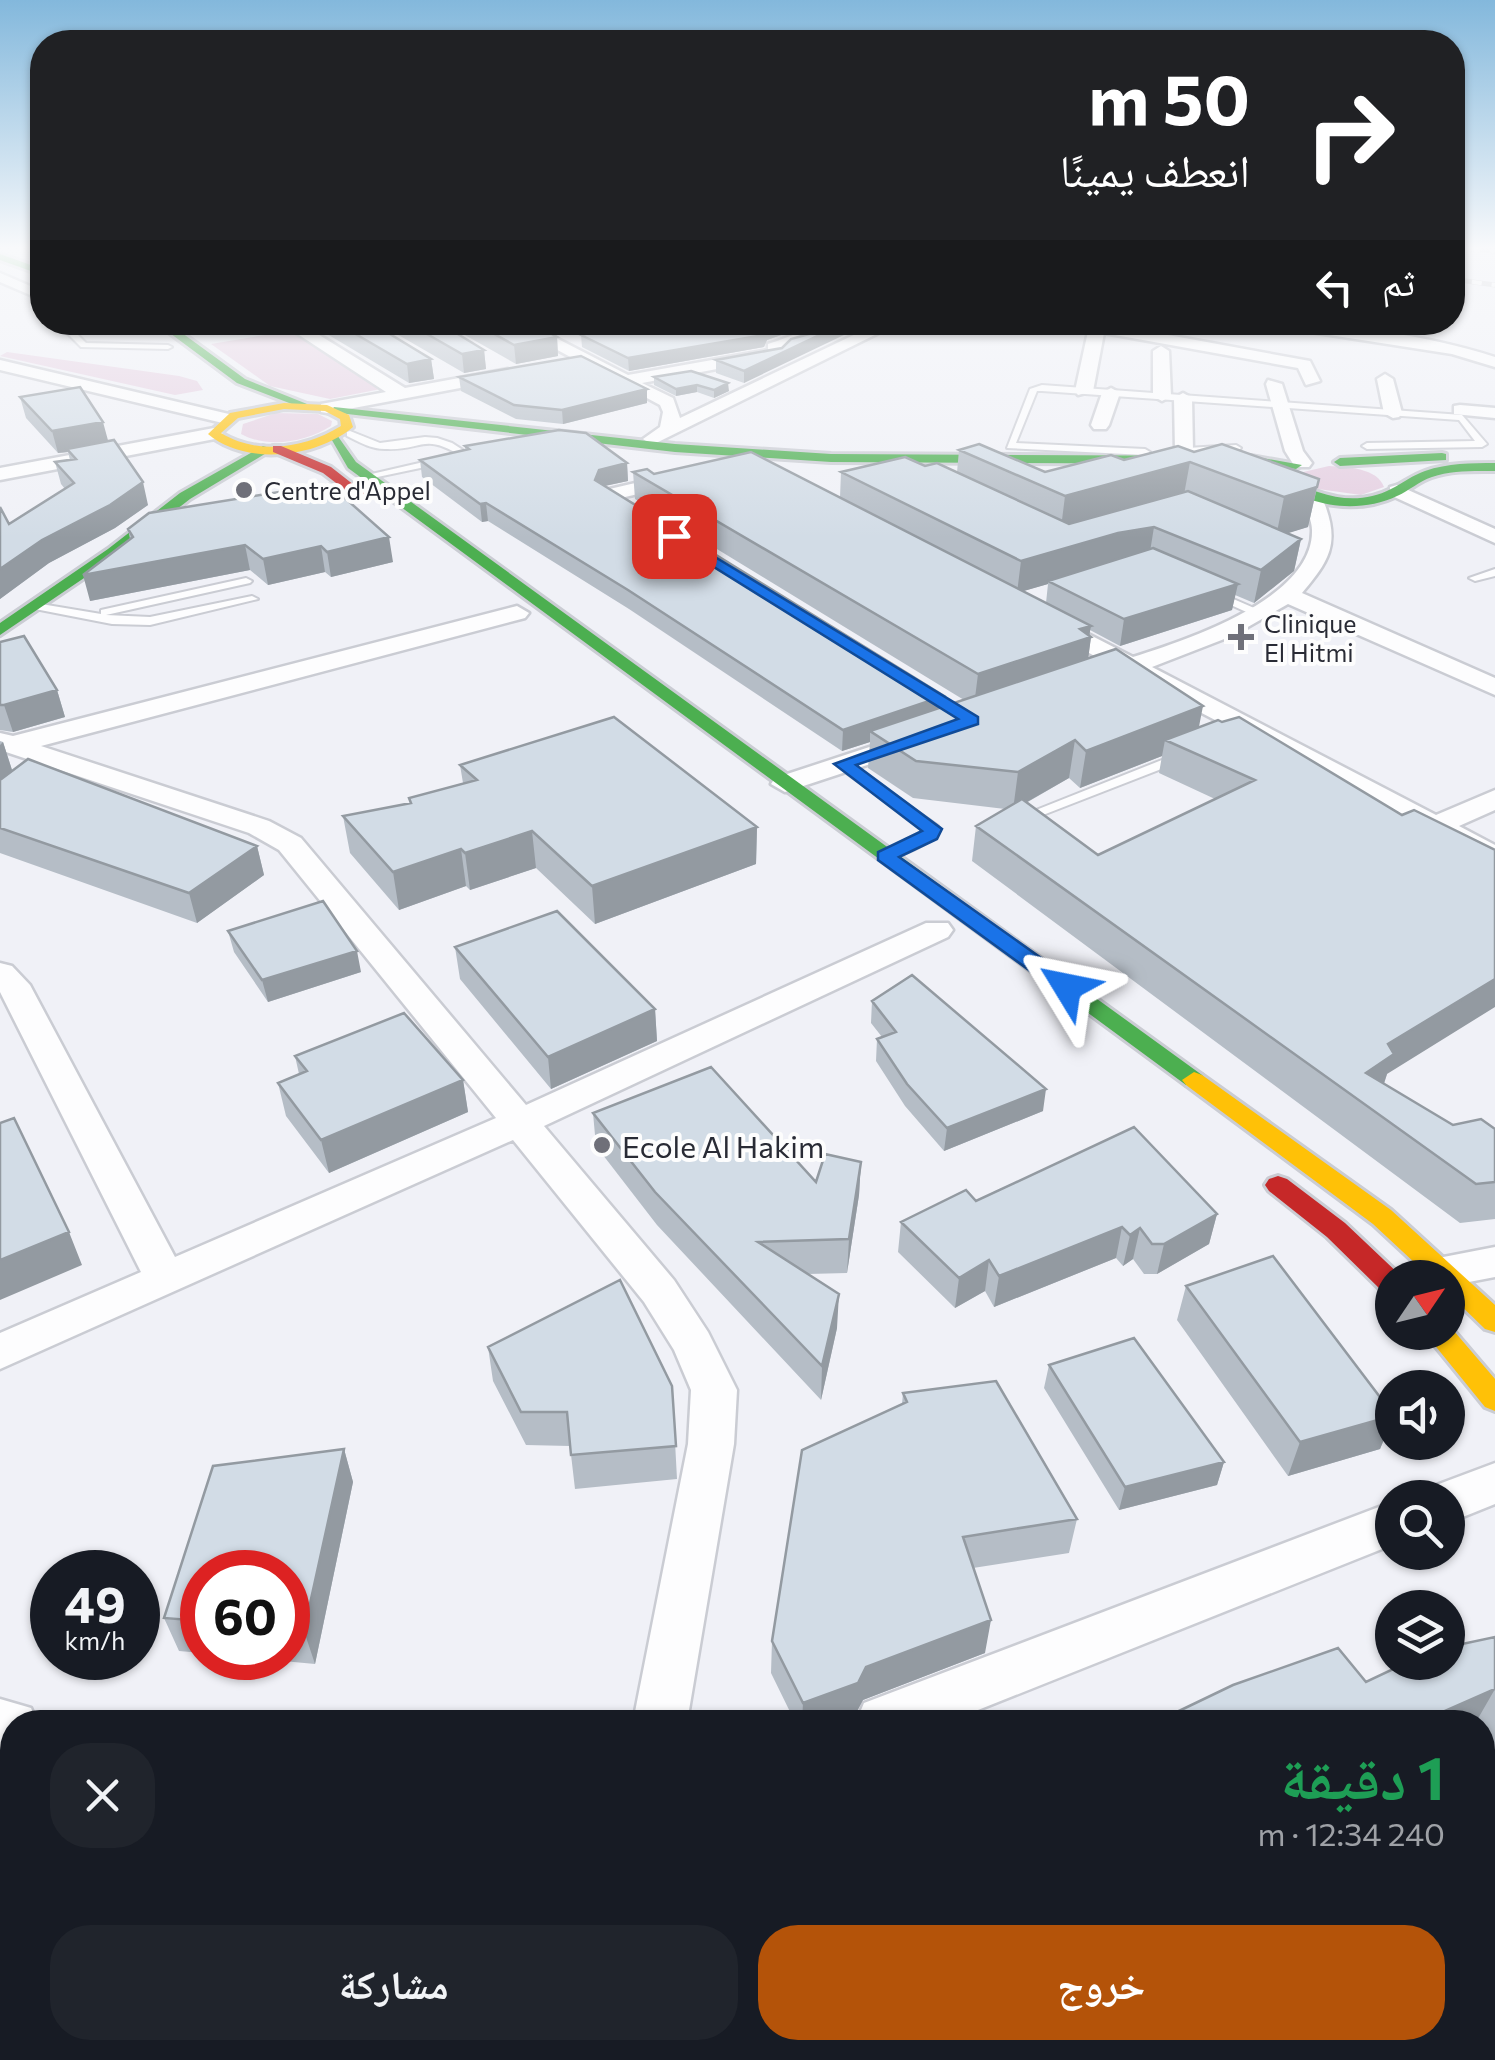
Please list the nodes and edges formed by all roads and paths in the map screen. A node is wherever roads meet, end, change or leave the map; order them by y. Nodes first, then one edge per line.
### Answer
1 (95, 345) edge
2 (192, 345) edge
3 (325, 345) edge
4 (558, 345) edge
5 (781, 345) edge
6 (845, 345) edge
7 (1093, 345) edge
8 (1198, 345) edge
9 (1428, 345) edge
10 (168, 346) joint
11 (1160, 350) dead end
12 (1236, 352) junction
13 (483, 356) edge
14 (587, 359) junction
15 (1495, 362) edge
16 (0, 365) edge
17 (430, 366) edge
18 (550, 366) edge
19 (684, 368) junction
20 (1238, 376) dead end
21 (1385, 379) dead end
22 (628, 380) junction
23 (712, 380) edge
24 (1312, 381) dead end
25 (460, 383) junction
26 (1274, 384) dead end
27 (726, 385) edge
28 (748, 390) junction
29 (1084, 390) junction
30 (1111, 392) junction
31 (402, 394) junction
32 (1162, 396) junction
33 (1183, 398) junction
34 (1280, 404) junction
35 (1458, 406) junction
36 (323, 408) junction
37 (1394, 412) junction
38 (1495, 413) edge
39 (1100, 425) dead end
40 (224, 427) junction
41 (668, 430) junction
42 (341, 435) junction
43 (425, 437) junction
44 (642, 444) junction
45 (1495, 444) edge
46 (1367, 446) dead end
47 (1236, 448) edge
48 (272, 449) junction
49 (1488, 450) edge
50 (1184, 451) junction
51 (486, 452) edge
52 (467, 456) junction
53 (745, 463) junction
54 (1306, 464) junction
55 (1495, 467) edge
56 (0, 474) edge
57 (368, 476) junction
58 (779, 481) edge
59 (1392, 491) junction
60 (185, 496) junction
61 (1317, 504) junction
62 (641, 516) edge
63 (1495, 537) edge
64 (1495, 572) edge
65 (1475, 578) dead end
66 (246, 581) dead end
67 (1203, 589) edge
68 (1289, 596) junction
69 (252, 599) dead end
70 (35, 606) junction
71 (517, 613) junction
72 (1031, 614) edge
73 (1257, 614) junction
74 (90, 616) junction
75 (0, 630) edge
76 (580, 660) dead end
77 (1130, 666) junction
78 (1094, 678) edge
79 (1495, 687) edge
80 (935, 733) edge
81 (6, 743) edge
82 (1194, 751) edge
83 (50, 758) junction
84 (843, 764) junction
85 (25, 778) edge
86 (785, 784) junction
87 (1495, 799) edge
88 (1038, 812) edge
89 (1435, 826) junction
90 (885, 856) junction
91 (1495, 857) edge
92 (937, 930) dead end
93 (0, 973) edge
94 (521, 1122) junction
95 (1257, 1169) dead end
96 (1431, 1260) edge
97 (1495, 1262) edge
98 (1465, 1267) edge
99 (1375, 1268) edge
100 (166, 1280) junction
101 (1465, 1292) edge
102 (1495, 1321) edge
103 (1453, 1350) edge
104 (0, 1352) edge
105 (1495, 1399) edge
106 (1495, 1483) edge
107 (1465, 1495) edge
108 (1375, 1530) edge
109 (662, 1710) edge
110 (914, 1710) edge

1 - 10 lane
2 - 36 main road
3 - 31 street
4 - 14 street
5 - 19 street
6 - 28 street
7 - 29 street
8 - 12 street
9 - 15 street
10 - 40 main road
11 - 32 street
12 - 20 street
12 - 24 street
13 - 25 street
14 - 18 street
14 - 22 street
16 - 40 street
17 - 25 street
19 - 22 street
19 - 23 lane
21 - 37 street
22 - 41 street
25 - 31 street
26 - 34 street
27 - 28 lane
28 - 41 street
29 - 30 lane
29 - 50 lane
30 - 32 lane
30 - 39 street
31 - 36 street
32 - 33 lane
33 - 34 lane
33 - 50 street
34 - 37 lane
34 - 54 street
35 - 37 lane
35 - 38 street
35 - 49 lane
36 - 40 main road
36 - 42 main road
36 - 44 main road
40 - 48 main road
40 - 56 street
40 - 60 main road
41 - 44 street
42 - 43 main road
42 - 48 main road
42 - 57 main road
43 - 52 lane
43 - 53 main road
44 - 54 main road
45 - 49 lane
46 - 49 lane
47 - 50 lane
48 - 60 main road
48 - 71 main road
49 - 54 main road
51 - 52 lane
52 - 57 lane
53 - 54 main road
53 - 58 street
53 - 62 street
54 - 59 main road
54 - 61 main road
55 - 59 main road
57 - 86 main road
59 - 61 main road
59 - 63 street
60 - 70 main road
61 - 68 street
64 - 65 lane
66 - 74 lane
67 - 73 lane
68 - 73 street
68 - 79 street
69 - 74 lane
70 - 74 lane
70 - 75 main road
71 - 76 main road
71 - 81 street
72 - 77 street
73 - 77 street
77 - 78 street
77 - 89 street
80 - 84 street
81 - 83 street
82 - 88 lane
83 - 85 street
83 - 94 street
84 - 86 street
84 - 90 lane
86 - 90 main road
87 - 89 street
89 - 91 street
90 - 96 main road
92 - 94 street
93 - 100 street
94 - 100 street
94 - 109 street
95 - 99 main road
97 - 98 street
100 - 104 street
101 - 102 main road
103 - 105 main road
106 - 107 street
108 - 110 street

